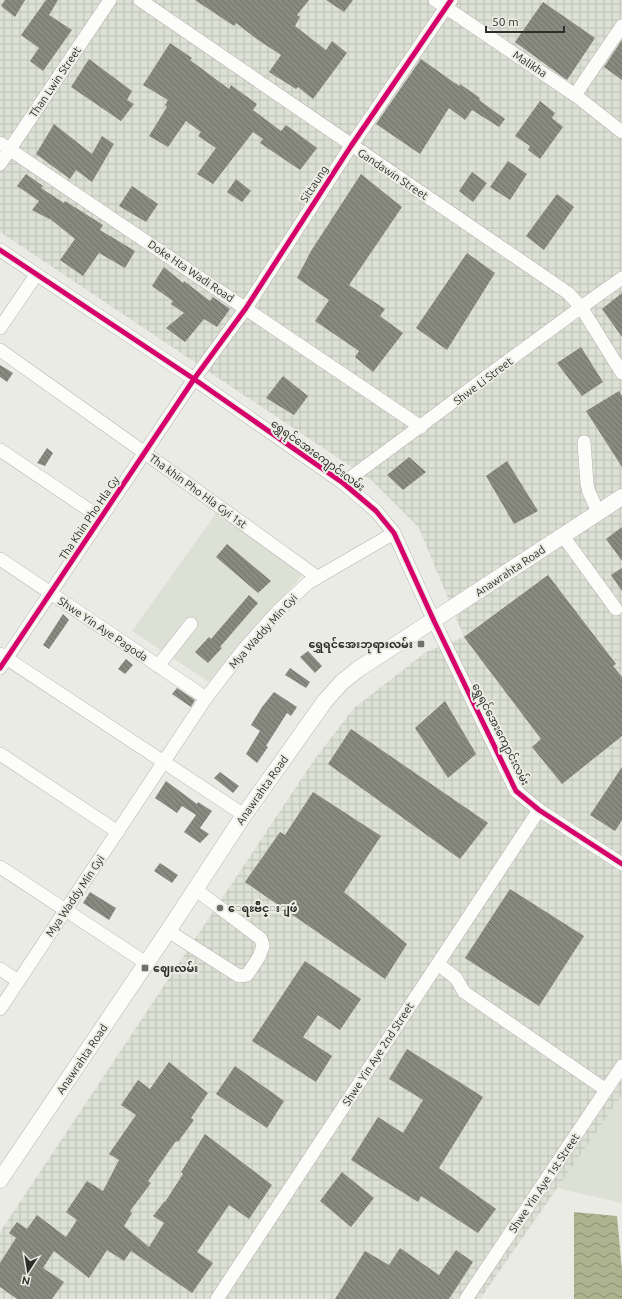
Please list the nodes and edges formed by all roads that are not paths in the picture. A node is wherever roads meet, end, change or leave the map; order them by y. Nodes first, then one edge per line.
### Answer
1 (110, 0) edge
2 (140, 0) edge
3 (435, 0) edge
4 (449, 4) edge
5 (622, 26) edge
6 (575, 95) junction
7 (622, 132) edge
8 (5, 146) edge
9 (351, 146) junction
10 (0, 164) edge
11 (0, 250) edge
12 (36, 275) junction
13 (622, 278) edge
14 (581, 307) junction
15 (246, 308) junction
16 (0, 328) edge
17 (0, 350) edge
18 (622, 372) edge
19 (194, 379) junction
20 (421, 427) junction
21 (584, 442) dead end
22 (0, 450) edge
23 (145, 453) junction
24 (343, 483) junction
25 (622, 497) edge
26 (598, 512) junction
27 (101, 518) junction
28 (394, 533) junction
29 (563, 536) junction
30 (0, 559) edge
31 (317, 577) junction
32 (51, 593) junction
33 (616, 609) dead end
34 (434, 621) junction
35 (191, 624) dead end
36 (2, 660) edge
37 (158, 666) junction
38 (206, 698) junction
39 (0, 754) edge
40 (164, 763) junction
41 (539, 810) junction
42 (244, 815) junction
43 (118, 832) junction
44 (622, 864) edge
45 (0, 867) edge
46 (195, 889) junction
47 (66, 910) junction
48 (168, 931) junction
49 (146, 963) junction
50 (438, 964) junction
51 (0, 969) edge
52 (18, 981) junction
53 (0, 1009) edge
54 (621, 1070) edge
55 (606, 1090) junction
56 (3, 1170) edge
57 (217, 1299) edge
58 (466, 1299) edge

1 - 8 street, Than Lwin Street
2 - 9 street, Gandawin Street
3 - 4 street, Malikha
4 - 6 street, Malikha
4 - 9 street, Sittaung
5 - 6 street
6 - 7 street, Malikha
8 - 10 street, Than Lwin Street
8 - 15 street, Doke Hta Wadi Road
9 - 14 street, Gandawin Street
9 - 15 street, Sittaung
11 - 12 street, ရွှေရင်အေးကျောင်းလမ်း
12 - 16 street
12 - 19 street, ရွှေရင်အေးကျောင်းလမ်း
13 - 14 street, Shwe Li Street
14 - 18 street, Gandawin Street
14 - 20 street, Shwe Li Street
15 - 19 street, Sittaung
15 - 20 street, Doke Hta Wadi Road
17 - 23 street, Tha khin Pho Hla Gyi 1st
19 - 23 street, Tha Khin Pho Hla Gy
19 - 24 street, ရွှေရင်အေးကျောင်းလမ်း
20 - 24 street, Shwe Li Street
21 - 26 street
22 - 27 street
23 - 27 street, Tha Khin Pho Hla Gy
23 - 31 street, Tha khin Pho Hla Gyi 1st
24 - 28 street, ရွှေရင်အေးကျောင်းလမ်း
25 - 26 main road, Anawrahta Road
26 - 29 main road, Anawrahta Road
27 - 32 street, Tha Khin Pho Hla Gy
28 - 31 street, Mya Waddy Min Gyi
28 - 34 street, ရွှေရင်အေးကျောင်းလမ်း
29 - 33 street
29 - 34 main road, Anawrahta Road
30 - 32 street, Shwe Yin Aye Pagoda
31 - 38 street, Mya Waddy Min Gyi
32 - 36 street, Tha Khin Pho Hla Gy
32 - 37 street, Shwe Yin Aye Pagoda
34 - 41 street, ရွှေရင်အေးကျောင်းလမ်း
34 - 42 main road, Anawrahta Road
35 - 37 street
36 - 40 street
37 - 38 street, Shwe Yin Aye Pagoda
38 - 40 street, Mya Waddy Min Gyi
39 - 43 street
40 - 42 street
40 - 43 street, Mya Waddy Min Gyi
41 - 44 street, ရွှေရင်အေးကျောင်းလမ်း
41 - 50 street, Shwe Yin Aye 2nd Street
42 - 46 main road, Anawrahta Road
43 - 47 street, Mya Waddy Min Gyi
45 - 47 street
46 - 48 main road, Anawrahta Road
46 - 48 street
47 - 49 street
47 - 52 street, Mya Waddy Min Gyi
48 - 49 main road, Anawrahta Road
49 - 56 main road, Anawrahta Road
50 - 55 street
50 - 57 street, Shwe Yin Aye 2nd Street
51 - 52 street
52 - 53 street, Mya Waddy Min Gyi
54 - 55 street, Shwe Yin Aye 1st Street
55 - 58 street, Shwe Yin Aye 1st Street

